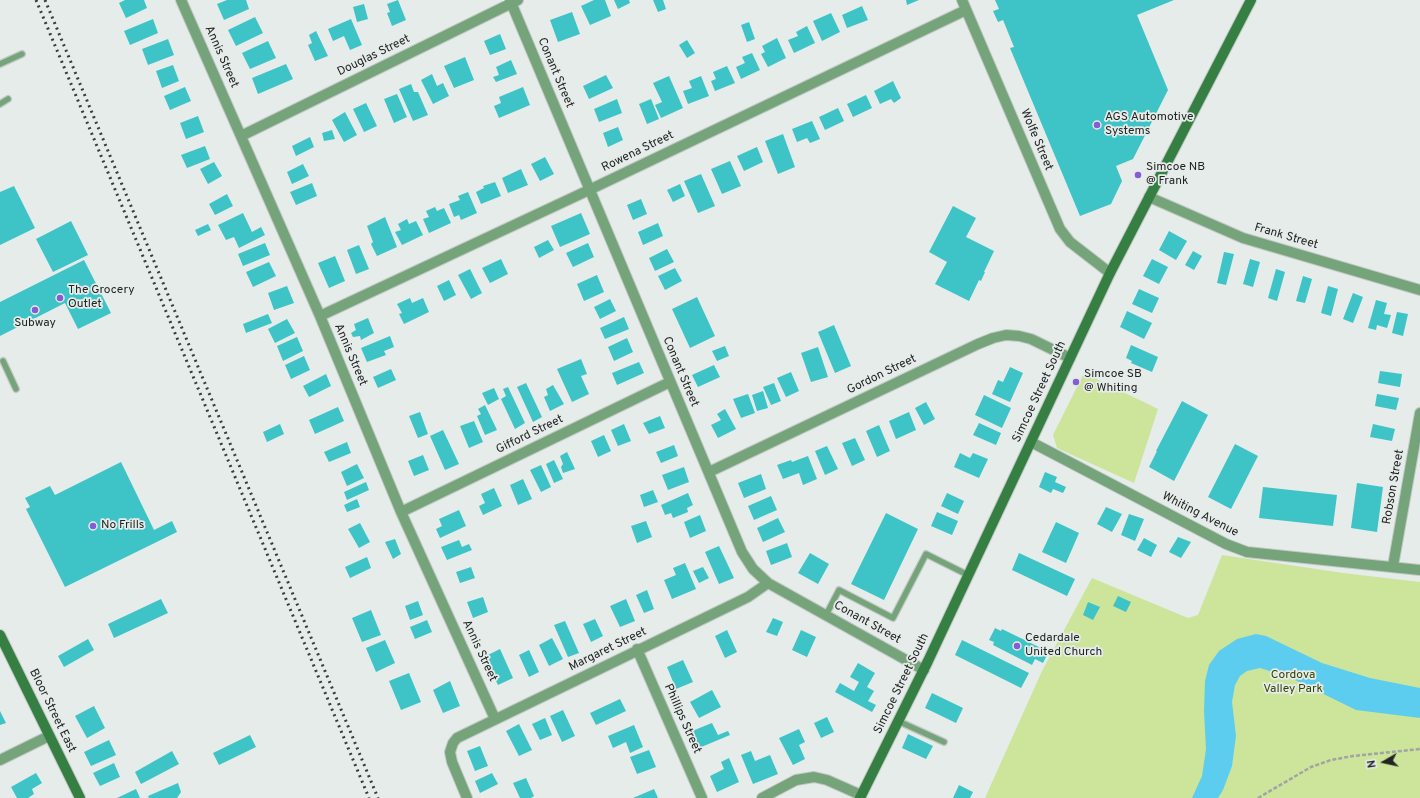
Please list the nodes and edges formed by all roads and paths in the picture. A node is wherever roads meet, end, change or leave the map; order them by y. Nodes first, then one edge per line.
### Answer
1 (181, 0) edge
2 (1251, 0) edge
3 (513, 1) edge
4 (964, 5) edge
5 (22, 54) dead end
6 (0, 64) edge
7 (8, 100) dead end
8 (0, 104) edge
9 (241, 136) junction
10 (589, 190) junction
11 (1149, 197) junction
12 (1110, 273) junction
13 (1420, 290) edge
14 (320, 316) junction
15 (1070, 358) junction
16 (3, 361) dead end
17 (670, 382) junction
18 (16, 388) dead end
19 (1420, 413) edge
20 (1031, 442) junction
21 (709, 472) junction
22 (401, 512) junction
23 (1393, 566) junction
24 (1420, 570) edge
25 (968, 575) junction
26 (768, 583) junction
27 (826, 615) junction
28 (0, 635) edge
29 (637, 649) junction
30 (924, 670) junction
31 (495, 719) junction
32 (898, 721) junction
33 (49, 736) junction
34 (944, 742) dead end
35 (1420, 749) edge
36 (0, 760) edge
37 (860, 797) edge
38 (80, 798) edge
39 (467, 798) edge
40 (702, 798) edge
41 (762, 798) edge
42 (1258, 798) edge

1 - 9 street, Annis Street
2 - 11 main road, Simcoe Street South
3 - 9 street, Douglas Street
3 - 10 street, Conant Street
4 - 10 street, Rowena Street
4 - 12 street, Wolfe Street
5 - 6 lane
7 - 8 lane
9 - 14 street, Annis Street
10 - 14 street, Rowena Street
10 - 17 street, Conant Street
11 - 12 main road, Simcoe Street South
11 - 13 street, Frank Street
12 - 15 main road, Simcoe Street South
14 - 22 street, Annis Street
15 - 20 main road, Simcoe Street South
15 - 21 street, Gordon Street
16 - 18 lane
17 - 21 street, Conant Street
17 - 22 street, Gifford Street
19 - 23 street, Robson Street
20 - 23 street, Whiting Avenue
20 - 25 main road, Simcoe Street South
21 - 26 street, Conant Street
22 - 31 street, Annis Street
23 - 24 street, Whiting Avenue
25 - 27 lane
25 - 30 main road, Simcoe Street South
26 - 27 street, Conant Street
26 - 29 street, Margaret Street
27 - 30 street, Conant Street
28 - 33 main road, Bloor Street East
29 - 31 street, Margaret Street
29 - 40 street, Phillips Street
30 - 32 main road, Simcoe Street South
31 - 39 street, Margaret Street
32 - 34 lane
32 - 37 main road, Simcoe Street South
33 - 36 street
33 - 38 main road, Bloor Street East
35 - 42 path
37 - 41 street

